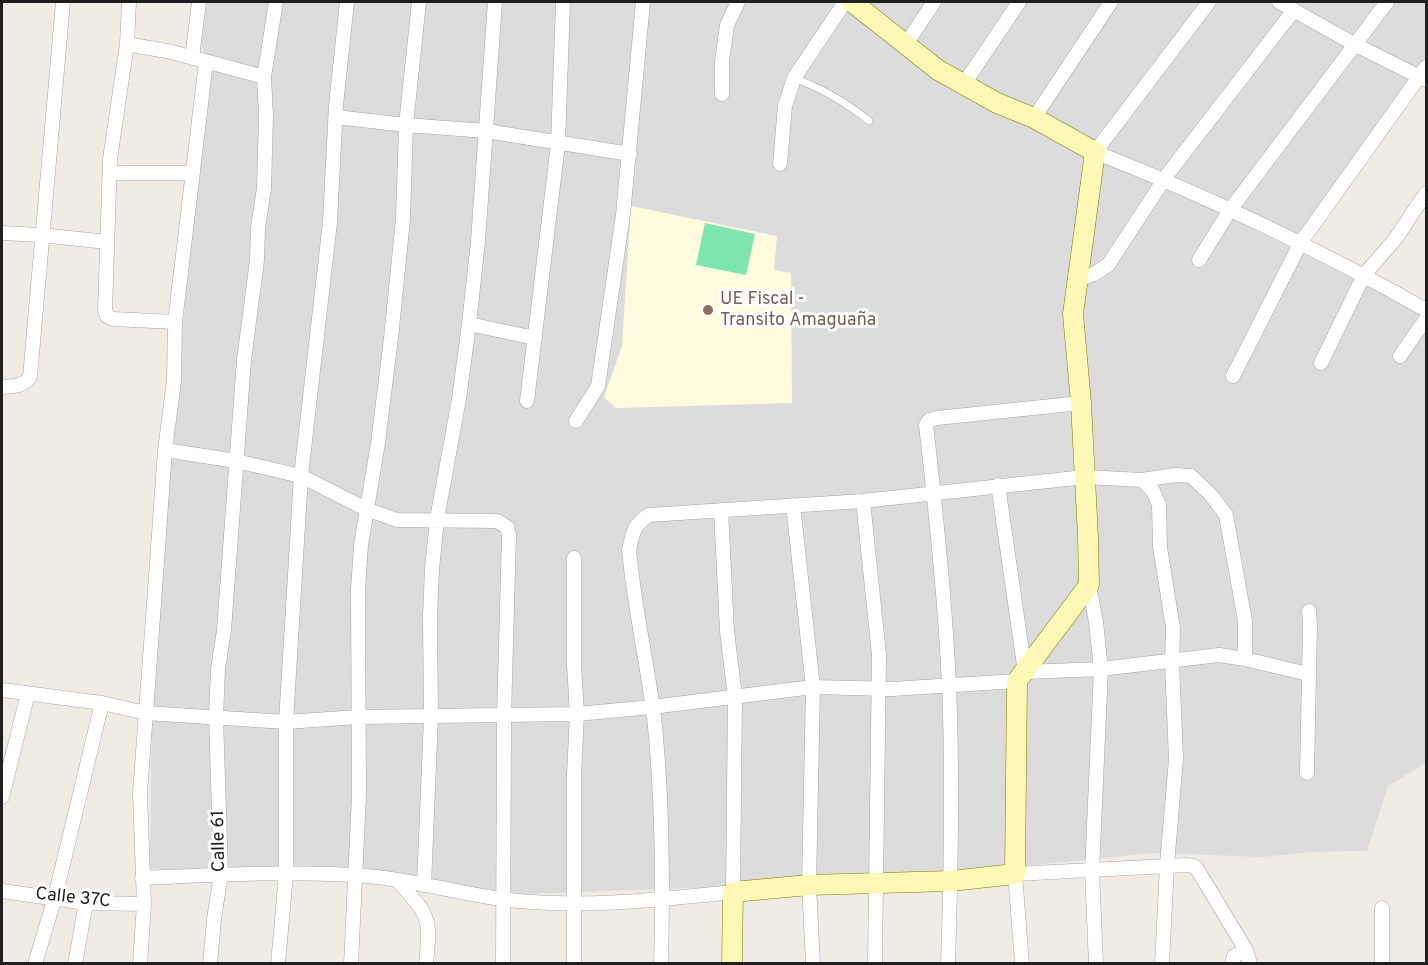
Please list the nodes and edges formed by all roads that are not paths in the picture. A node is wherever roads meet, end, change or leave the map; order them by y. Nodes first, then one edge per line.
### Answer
1 (63, 2) edge
2 (129, 2) edge
3 (199, 2) edge
4 (276, 2) edge
5 (347, 2) edge
6 (419, 2) edge
7 (495, 2) edge
8 (563, 2) edge
9 (643, 2) edge
10 (738, 2) edge
11 (845, 2) edge
12 (852, 2) edge
13 (934, 2) edge
14 (1019, 2) edge
15 (1111, 2) edge
16 (1209, 2) edge
17 (1387, 2) edge
18 (1286, 4) edge
19 (127, 44) junction
20 (906, 44) junction
21 (1354, 44) junction
22 (199, 60) junction
23 (1424, 74) edge
24 (264, 77) junction
25 (794, 78) junction
26 (964, 84) junction
27 (722, 94) dead end
28 (336, 117) junction
29 (1034, 118) junction
30 (869, 121) dead end
31 (406, 125) junction
32 (486, 131) junction
33 (558, 144) junction
34 (1095, 152) junction
35 (630, 154) junction
36 (780, 164) dead end
37 (110, 173) junction
38 (193, 173) junction
39 (1164, 179) junction
40 (1426, 193) edge
41 (1230, 210) junction
42 (2, 233) edge
43 (41, 235) junction
44 (1301, 242) junction
45 (107, 243) junction
46 (1199, 260) dead end
47 (1364, 275) junction
48 (1077, 280) junction
49 (1426, 310) edge
50 (1426, 319) edge
51 (175, 322) junction
52 (469, 324) junction
53 (535, 338) junction
54 (1400, 356) dead end
55 (1321, 363) dead end
56 (1233, 376) dead end
57 (2, 387) edge
58 (527, 401) dead end
59 (1081, 403) junction
60 (576, 421) dead end
61 (165, 450) junction
62 (236, 461) junction
63 (301, 476) junction
64 (1085, 477) junction
65 (1142, 480) junction
66 (998, 485) junction
67 (934, 494) junction
68 (863, 501) junction
69 (793, 506) junction
70 (366, 508) junction
71 (721, 510) junction
72 (437, 519) junction
73 (574, 558) dead end
74 (1089, 585) junction
75 (1309, 612) dead end
76 (1245, 659) junction
77 (1172, 660) junction
78 (1101, 669) junction
79 (1308, 674) junction
80 (1021, 676) junction
81 (949, 686) junction
82 (813, 687) junction
83 (879, 689) junction
84 (2, 690) edge
85 (28, 693) junction
86 (735, 697) junction
87 (102, 703) junction
88 (652, 707) junction
89 (146, 713) junction
90 (576, 714) junction
91 (504, 716) junction
92 (216, 717) junction
93 (358, 717) junction
94 (431, 717) junction
95 (286, 722) junction
96 (1307, 773) dead end
97 (2, 797) edge
98 (1167, 865) junction
99 (1092, 871) junction
100 (222, 874) junction
101 (286, 874) junction
102 (1016, 874) junction
103 (354, 875) junction
104 (142, 878) junction
105 (398, 881) junction
106 (951, 881) junction
107 (876, 882) junction
108 (424, 885) junction
109 (808, 885) junction
110 (2, 891) edge
111 (733, 892) junction
112 (55, 897) junction
113 (502, 899) junction
114 (662, 900) junction
115 (86, 903) junction
116 (574, 903) junction
117 (144, 904) junction
118 (1382, 908) dead end
119 (1248, 957) edge
120 (35, 963) edge
121 (75, 963) edge
122 (140, 963) edge
123 (210, 963) edge
124 (278, 963) edge
125 (351, 963) edge
126 (426, 963) edge
127 (503, 963) edge
128 (574, 963) edge
129 (661, 963) edge
130 (732, 963) edge
131 (813, 963) edge
132 (875, 963) edge
133 (948, 963) edge
134 (1022, 963) edge
135 (1096, 963) edge
136 (1162, 963) edge
137 (1232, 963) edge
138 (1382, 963) edge

1 - 43 street
2 - 19 street
3 - 22 street
4 - 24 street, Calle 61
5 - 28 street
6 - 31 street
7 - 32 street
8 - 33 street
9 - 35 street
10 - 27 street
11 - 25 street
12 - 20 street
13 - 20 street
14 - 26 street
15 - 29 street
16 - 34 street
17 - 21 street
18 - 21 street
18 - 39 street
19 - 22 street
19 - 37 street
20 - 26 street
21 - 23 street
21 - 41 street
22 - 24 street
22 - 38 street
23 - 44 street
24 - 62 street, Calle 61
25 - 30 lane
25 - 36 street
26 - 29 street
28 - 31 street
28 - 63 street
29 - 34 street
31 - 32 street
31 - 70 street
32 - 33 street
32 - 52 street
33 - 35 street
33 - 53 street
34 - 39 street
34 - 48 street
35 - 60 street
37 - 38 street
37 - 45 street
38 - 51 street
39 - 41 street
39 - 48 street
40 - 47 street
41 - 44 street
41 - 46 street
42 - 43 street
43 - 45 street
43 - 57 street
44 - 47 street
44 - 56 street
45 - 51 street
47 - 49 street
47 - 55 street
48 - 59 street
50 - 54 street
51 - 61 street
52 - 53 street
52 - 72 street
53 - 58 street
59 - 64 street
59 - 67 street
61 - 62 street
61 - 89 street
62 - 63 street
62 - 92 street, Calle 61
63 - 70 street
63 - 95 street
64 - 65 street
64 - 66 street
64 - 74 street
65 - 76 street
65 - 77 street
66 - 67 street
66 - 80 street
67 - 68 street
67 - 81 street
68 - 69 street
68 - 83 street
69 - 71 street
69 - 82 street
70 - 72 street
70 - 93 street
71 - 86 street
71 - 88 street
72 - 91 street
72 - 94 street
73 - 90 street
74 - 78 street
74 - 80 street
75 - 79 street
76 - 77 street
76 - 79 street
77 - 78 street
77 - 98 street
78 - 80 street
78 - 99 street
79 - 96 street
80 - 81 street
80 - 102 street
81 - 83 street
81 - 106 street
82 - 83 street
82 - 86 street
82 - 109 street
83 - 107 street
84 - 85 street
85 - 87 street
85 - 97 street
86 - 88 street
86 - 111 street
87 - 89 street
87 - 112 street
88 - 90 street
88 - 114 street
89 - 92 street
89 - 104 street
90 - 91 street
90 - 116 street
91 - 94 street
91 - 113 street
92 - 95 street
92 - 100 street, Calle 61
93 - 94 street
93 - 95 street
93 - 103 street
94 - 108 street
95 - 101 street
98 - 99 street
98 - 119 street
98 - 136 street
99 - 102 street
99 - 135 street
100 - 101 street
100 - 104 street
100 - 123 street, Calle 61
101 - 103 street
101 - 124 street
102 - 106 street
102 - 134 street
103 - 105 street
103 - 125 street
104 - 117 street
105 - 108 street
105 - 126 street
106 - 107 street
106 - 133 street
107 - 109 street
107 - 132 street
108 - 113 street
109 - 111 street
109 - 131 street
110 - 112 street, Calle 37C
111 - 114 street
111 - 130 street
112 - 115 street, Calle 37C
112 - 120 street
113 - 116 street
113 - 127 street
114 - 116 street
114 - 129 street
115 - 117 street, Calle 37C
115 - 121 street
116 - 128 street
117 - 122 street
118 - 138 street
119 - 137 street

